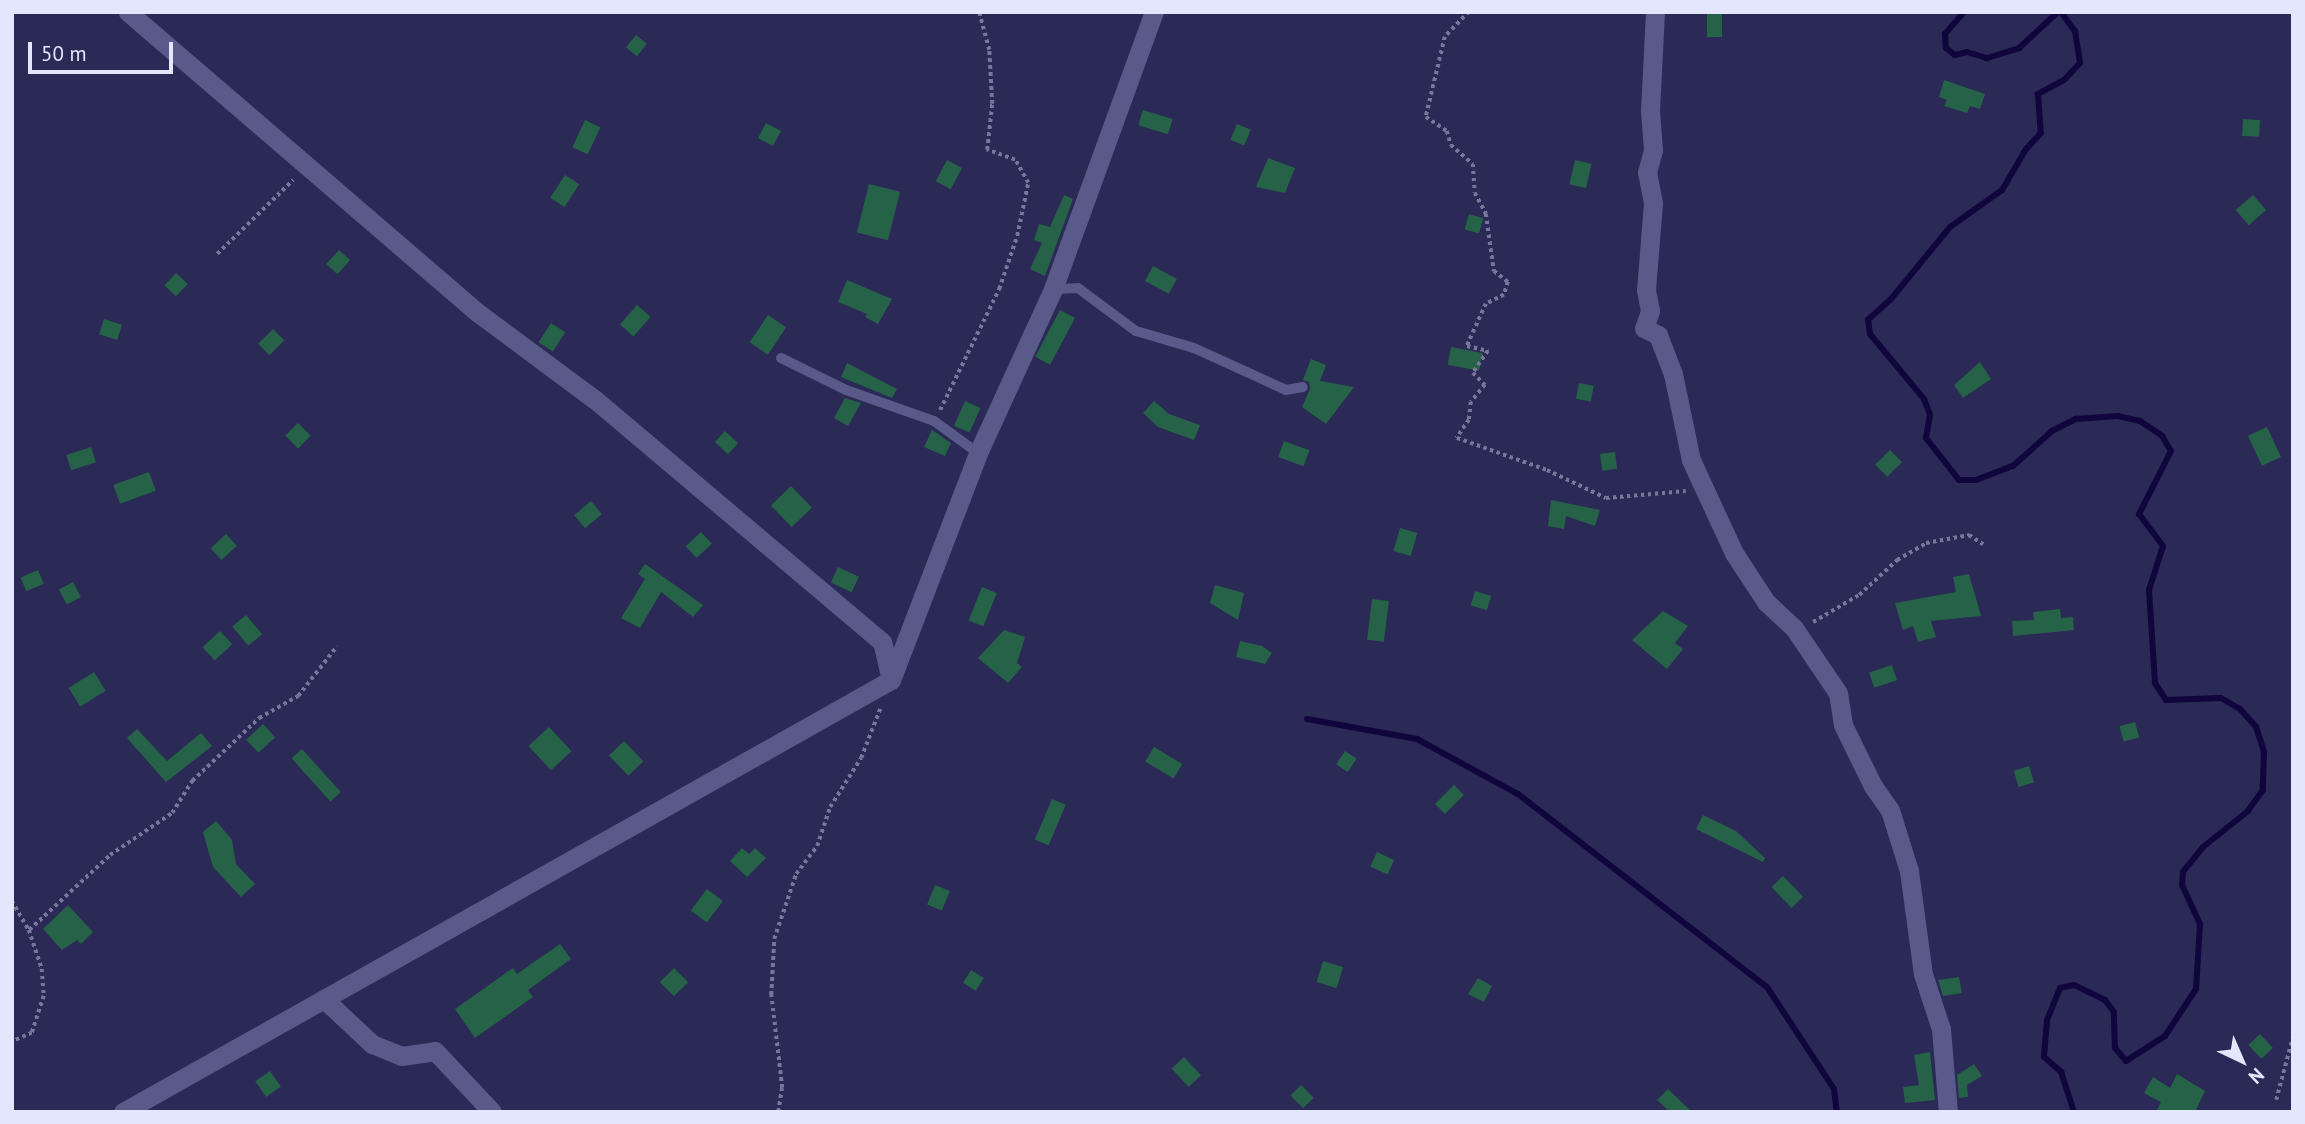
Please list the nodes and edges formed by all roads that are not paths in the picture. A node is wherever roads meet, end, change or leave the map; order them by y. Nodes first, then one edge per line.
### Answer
1 (128, 12) edge
2 (1154, 12) edge
3 (1655, 12) edge
4 (1053, 289) junction
5 (782, 358) dead end
6 (1303, 387) dead end
7 (978, 453) junction
8 (891, 680) junction
9 (324, 999) junction
10 (123, 1112) edge
11 (492, 1112) edge
12 (1948, 1112) edge

1 - 8 street
2 - 4 street
3 - 12 street
4 - 6 lane
4 - 7 street
5 - 7 lane
7 - 8 street
8 - 9 street
9 - 10 street
9 - 11 street

